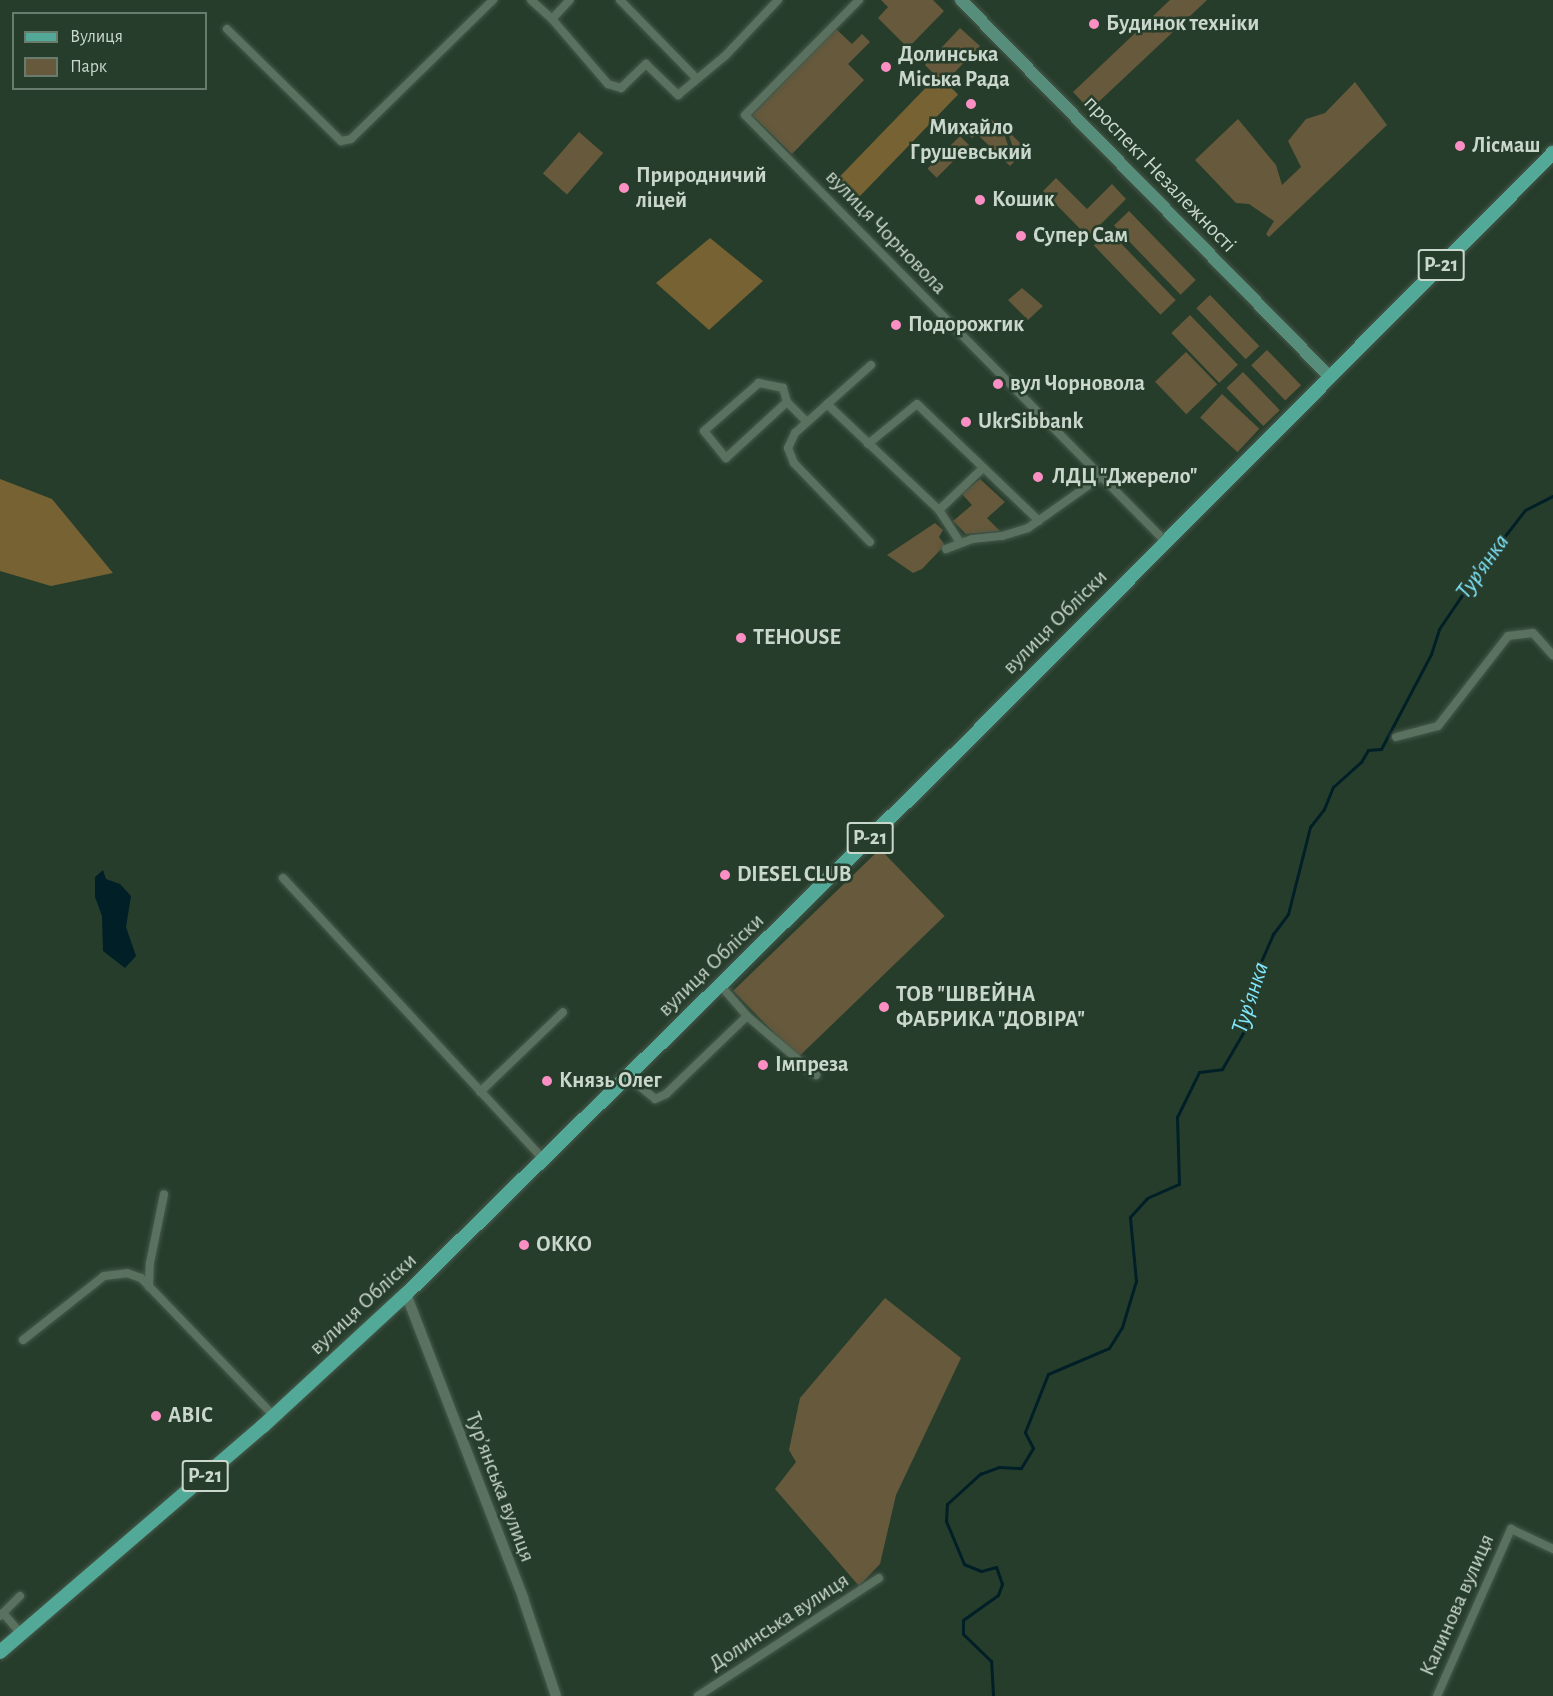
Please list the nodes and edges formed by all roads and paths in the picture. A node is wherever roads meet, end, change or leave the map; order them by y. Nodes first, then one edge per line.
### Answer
1 (493, 0) edge
2 (531, 0) edge
3 (570, 0) edge
4 (620, 0) edge
5 (778, 0) edge
6 (859, 0) edge
7 (965, 2) edge
8 (552, 19) junction
9 (227, 29) dead end
10 (697, 79) junction
11 (1553, 153) edge
12 (872, 365) dead end
13 (1329, 376) junction
14 (787, 402) junction
15 (828, 404) junction
16 (807, 422) junction
17 (868, 444) junction
18 (982, 468) junction
19 (1099, 478) junction
20 (939, 510) junction
21 (1039, 521) junction
22 (1166, 541) junction
23 (870, 542) dead end
24 (960, 542) junction
25 (946, 549) dead end
26 (1553, 655) edge
27 (1396, 737) dead end
28 (282, 878) dead end
29 (721, 986) junction
30 (564, 1012) dead end
31 (747, 1016) junction
32 (816, 1075) dead end
33 (627, 1076) junction
34 (480, 1092) junction
35 (543, 1159) junction
36 (164, 1194) dead end
37 (149, 1287) junction
38 (406, 1294) junction
39 (23, 1340) dead end
40 (274, 1416) junction
41 (1553, 1549) edge
42 (879, 1578) dead end
43 (20, 1596) dead end
44 (1, 1614) edge
45 (21, 1634) junction
46 (0, 1653) edge
47 (556, 1696) edge
48 (698, 1696) edge
49 (1437, 1696) edge

1 - 9 street
2 - 8 street
3 - 8 street
4 - 10 street
5 - 10 street
6 - 19 street, вулиця Чорновола
7 - 13 main road, проспект Незалежності
8 - 10 street
11 - 13 main road, вулиця Обліски / Р-21
12 - 15 street
13 - 22 main road, вулиця Обліски / Р-21
14 - 14 street
14 - 16 street
15 - 16 street
15 - 17 street
16 - 23 street
17 - 18 street
17 - 20 street
18 - 20 street
18 - 21 street
19 - 21 street
19 - 22 street, вулиця Чорновола
20 - 24 street
21 - 24 street
22 - 29 main road, вулиця Обліски / Р-21
24 - 25 street
26 - 27 street
28 - 34 street
29 - 31 street
29 - 33 main road, вулиця Обліски / Р-21
30 - 34 street
31 - 32 street
31 - 33 street
33 - 35 main road, вулиця Обліски / Р-21
34 - 35 street
35 - 38 main road, вулиця Обліски / Р-21
36 - 37 street
37 - 39 street
37 - 40 street
38 - 40 main road, вулиця Обліски / Р-21
38 - 47 street, Турʼянська вулиця
40 - 45 main road, вулиця Обліски / Р-21
41 - 49 street, Калинова вулиця
42 - 48 street, Долинська вулиця
43 - 44 street
44 - 45 street
45 - 46 main road, вулиця Обліски / Р-21

